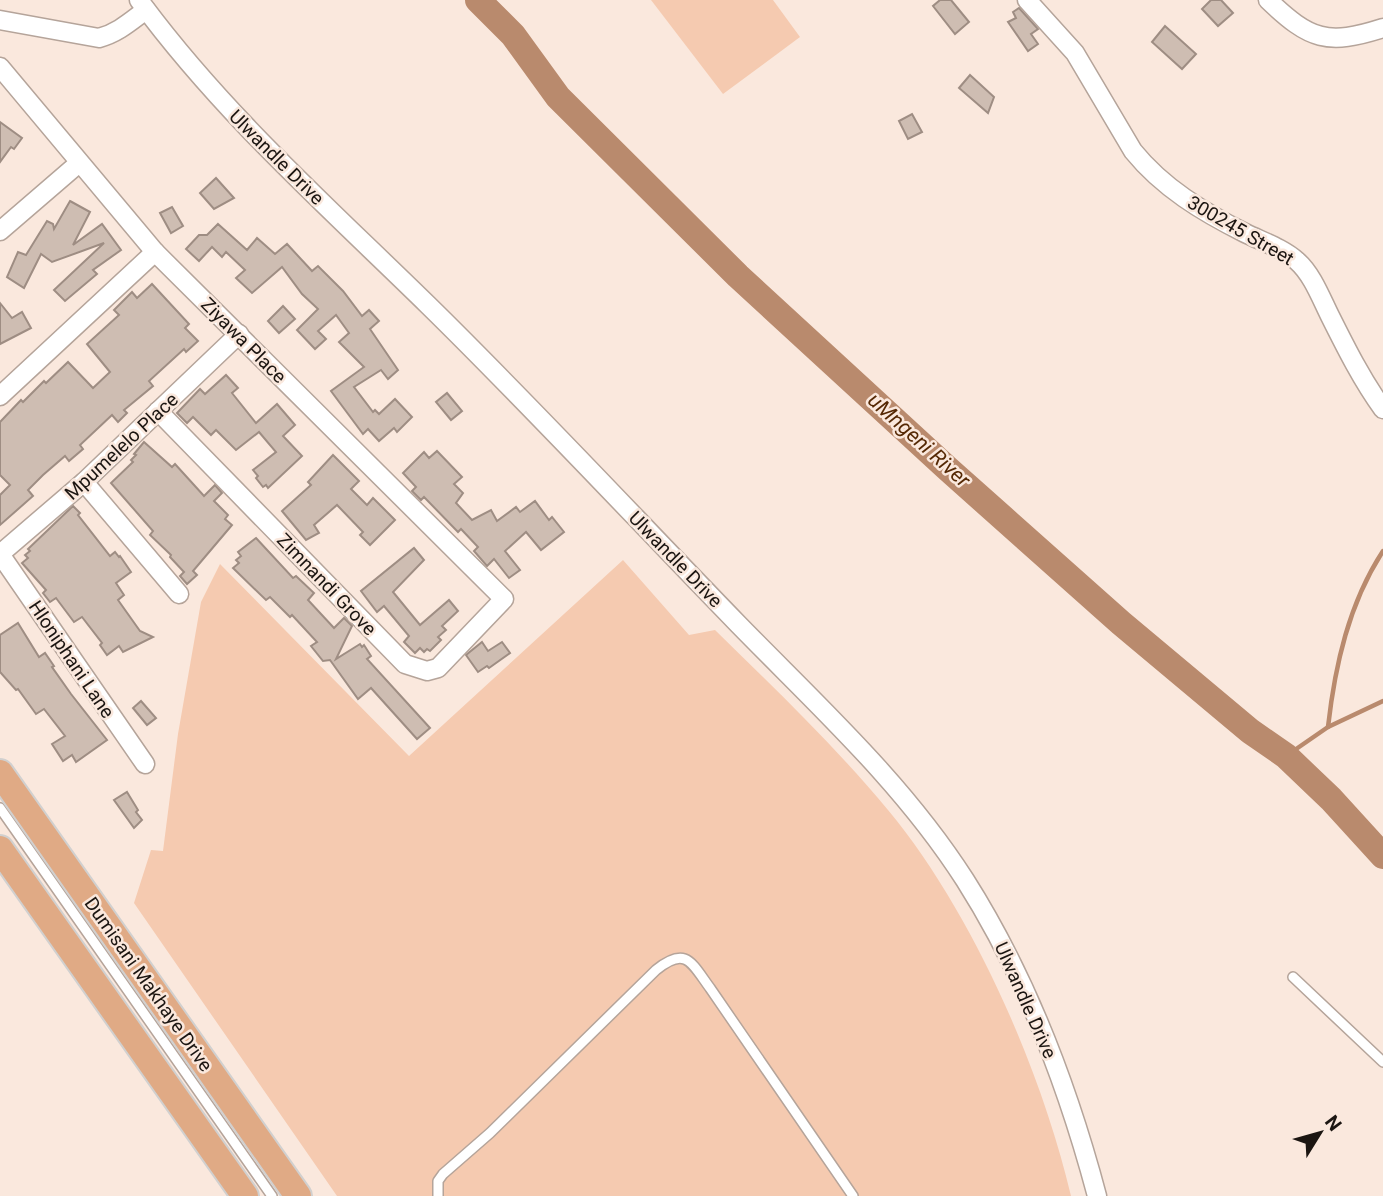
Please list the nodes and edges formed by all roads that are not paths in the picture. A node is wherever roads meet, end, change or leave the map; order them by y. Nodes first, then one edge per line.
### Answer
1 (1027, 0) edge
2 (1268, 0) edge
3 (142, 5) edge
4 (0, 20) edge
5 (1383, 28) edge
6 (0, 67) edge
7 (79, 163) junction
8 (0, 231) edge
9 (155, 253) junction
10 (239, 334) junction
11 (0, 396) edge
12 (1383, 409) edge
13 (158, 411) junction
14 (84, 482) junction
15 (0, 554) edge
16 (179, 594) dead end
17 (504, 599) joint
18 (145, 764) dead end
19 (0, 773) edge
20 (0, 808) edge
21 (0, 849) edge
22 (1293, 977) dead end
23 (1383, 1062) edge
24 (245, 1196) edge
25 (272, 1196) edge
26 (298, 1196) edge
27 (438, 1196) edge
28 (853, 1196) edge
29 (1097, 1196) edge

1 - 12 street, 300245 Street
2 - 5 street
3 - 4 street
3 - 29 street, Ulwandle Drive
6 - 7 street, Ziyawa Place
7 - 8 street
7 - 9 street, Ziyawa Place
9 - 10 street, Ziyawa Place
9 - 11 street
10 - 13 street, Mpumelelo Place
10 - 17 street, Ziyawa Place
13 - 14 street, Mpumelelo Place
13 - 17 street, Zimnandi Grove
14 - 15 street, Mpumelelo Place
14 - 16 street
15 - 18 street, Hloniphani Lane
19 - 26 main road, Dumisani Makhaye Drive
20 - 25 lane
21 - 24 main road
22 - 23 lane
27 - 28 lane

